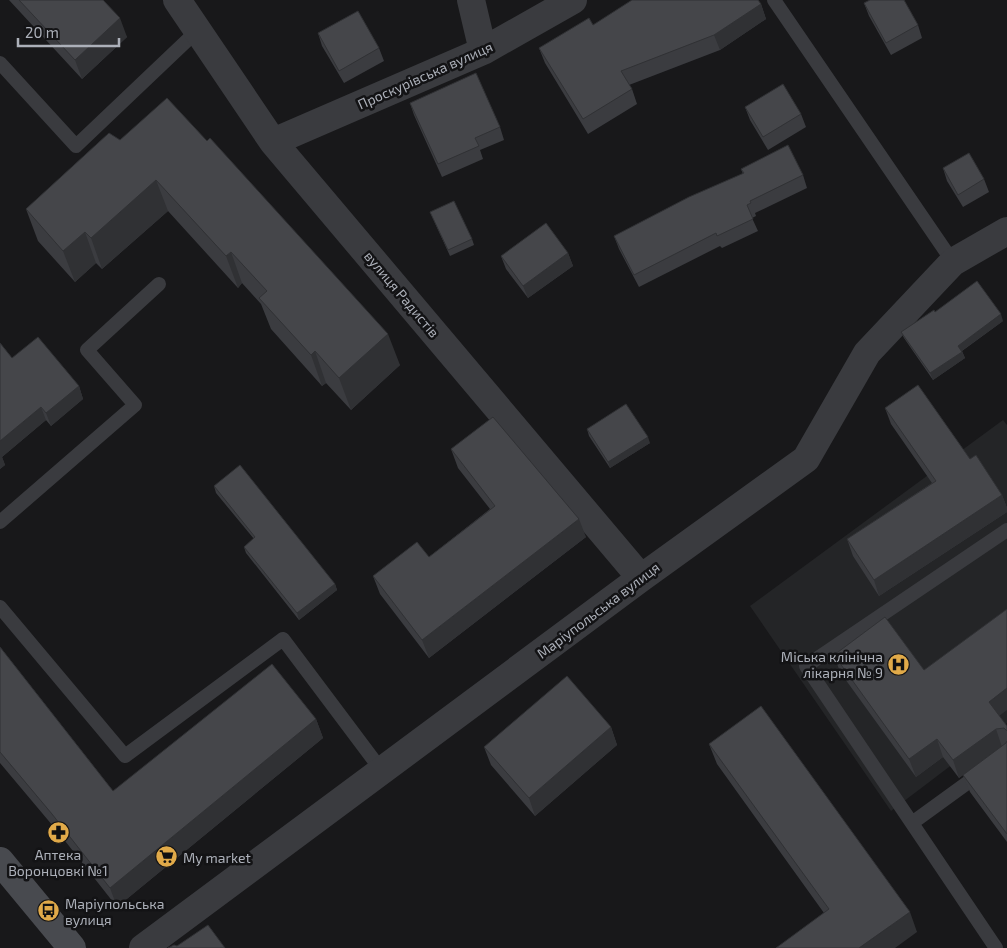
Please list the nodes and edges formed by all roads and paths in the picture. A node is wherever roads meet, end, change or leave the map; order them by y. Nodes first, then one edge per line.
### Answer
1 (178, 0) edge
2 (471, 0) edge
3 (573, 0) edge
4 (774, 0) edge
5 (198, 30) junction
6 (483, 51) junction
7 (0, 63) edge
8 (273, 142) junction
9 (1007, 231) edge
10 (953, 262) junction
11 (158, 284) dead end
12 (0, 522) edge
13 (1007, 530) edge
14 (641, 578) junction
15 (2, 614) edge
16 (1007, 754) edge
17 (382, 771) junction
18 (912, 823) junction
19 (0, 861) edge
20 (72, 948) edge
21 (143, 948) edge
22 (996, 948) edge

1 - 5 street, вулиця Радистів
2 - 6 street
3 - 6 street, Проскурівська вулиця
4 - 10 lane
5 - 7 lane
5 - 8 street, вулиця Радистів
6 - 8 street, Проскурівська вулиця
8 - 14 street, вулиця Радистів
9 - 10 street, Маріупольська вулиця
10 - 14 street, Маріупольська вулиця
11 - 12 lane
13 - 18 lane
14 - 17 street, Маріупольська вулиця
15 - 17 lane
16 - 18 lane
17 - 21 street, Маріупольська вулиця
18 - 22 lane
19 - 20 main road

